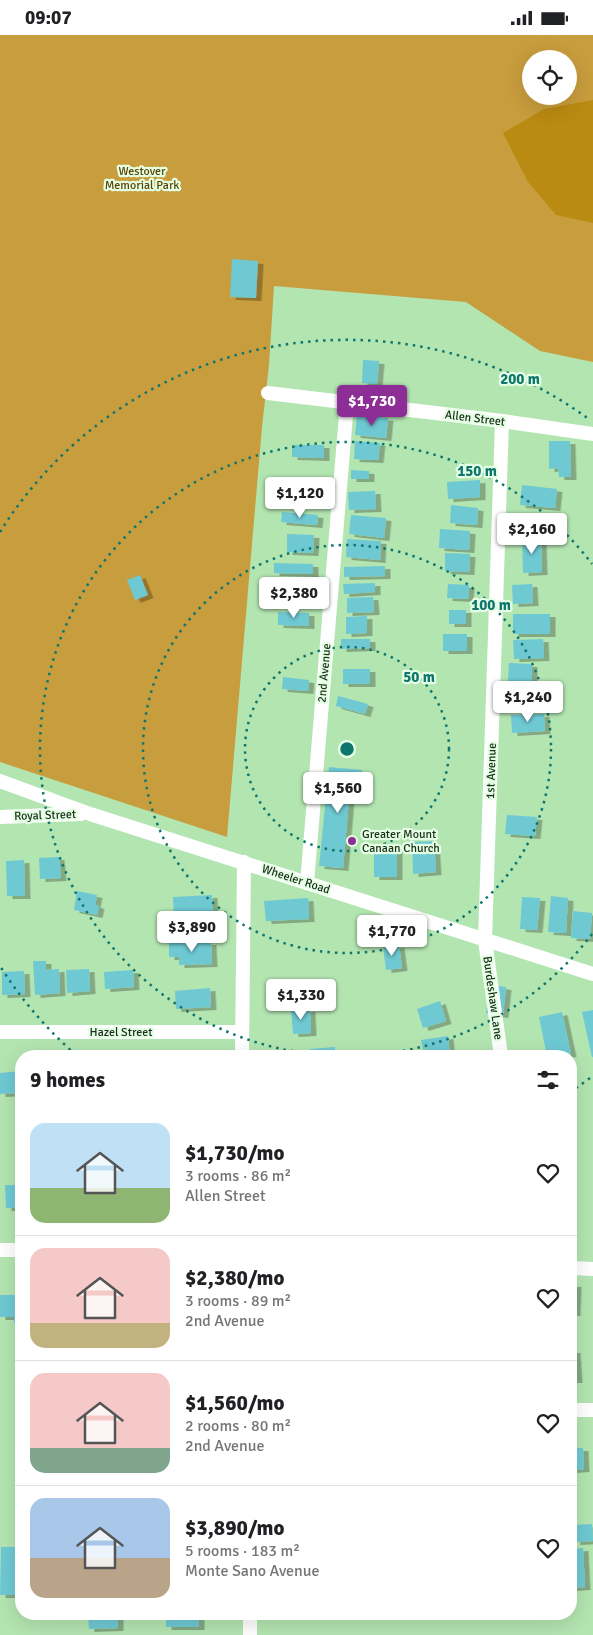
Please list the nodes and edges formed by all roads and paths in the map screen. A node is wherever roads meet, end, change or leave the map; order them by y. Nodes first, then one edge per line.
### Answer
1 (268, 393) dead end
2 (347, 403) junction
3 (502, 421) junction
4 (593, 434) edge
5 (0, 781) edge
6 (90, 814) junction
7 (0, 817) edge
8 (244, 862) junction
9 (307, 883) junction
10 (485, 940) junction
11 (593, 974) edge
12 (0, 1032) edge
13 (241, 1032) junction
14 (242, 1050) edge
15 (500, 1050) edge
16 (0, 1250) edge
17 (15, 1250) edge
18 (577, 1268) edge
19 (593, 1269) edge
20 (577, 1410) edge
21 (593, 1410) edge
22 (250, 1620) edge
23 (250, 1635) edge

1 - 2 street, Allen Street
2 - 3 street, Allen Street
2 - 9 street, 2nd Avenue
3 - 4 street, Allen Street
3 - 10 street, 1st Avenue
5 - 6 street, Wheeler Road
6 - 7 street, Royal Street
6 - 8 street, Wheeler Road
8 - 9 street, Wheeler Road
8 - 13 street
9 - 10 street, Wheeler Road
10 - 11 street, Wheeler Road
10 - 15 street, Burdeshaw Lane
12 - 13 street, Hazel Street
13 - 14 street
16 - 17 street
18 - 19 street
20 - 21 street
22 - 23 street

